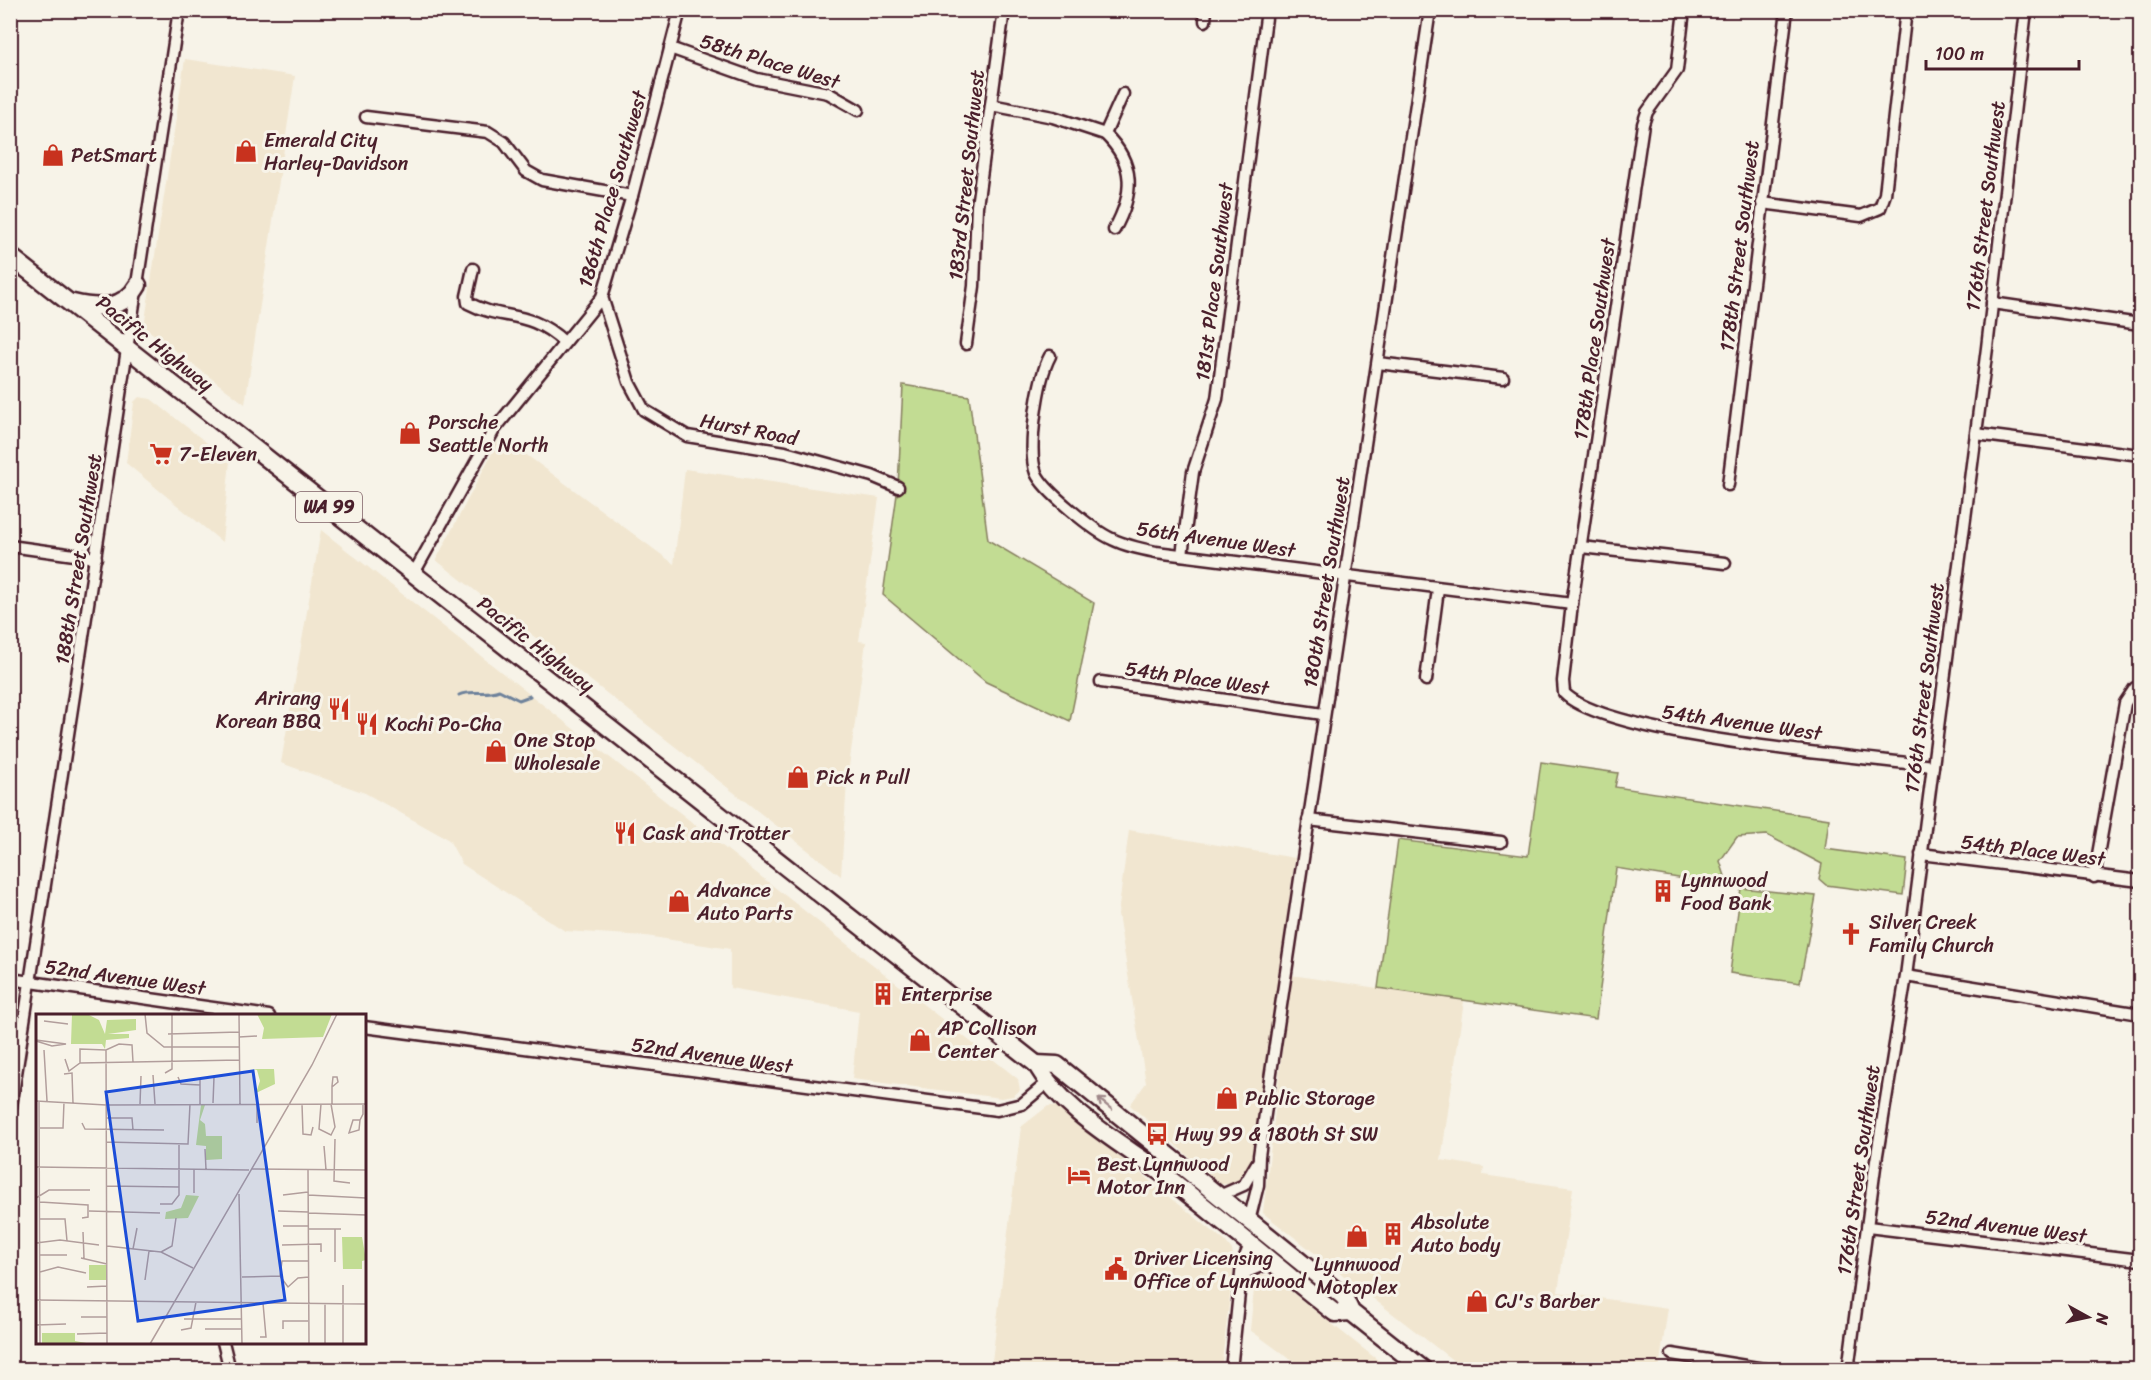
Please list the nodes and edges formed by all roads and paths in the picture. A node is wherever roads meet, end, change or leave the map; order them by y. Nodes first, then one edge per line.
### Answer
1 (179, 10) edge
2 (680, 10) edge
3 (1004, 10) edge
4 (1267, 10) edge
5 (1430, 10) edge
6 (1684, 10) edge
7 (1787, 10) edge
8 (1906, 10) edge
9 (2026, 10) edge
10 (670, 48) junction
11 (1123, 94) dead end
12 (991, 105) junction
13 (858, 111) dead end
14 (366, 117) dead end
15 (1105, 134) junction
16 (632, 195) junction
17 (1762, 203) junction
18 (1114, 230) dead end
19 (10, 256) edge
20 (473, 269) dead end
21 (138, 285) junction
22 (602, 297) junction
23 (69, 302) junction
24 (1992, 303) junction
25 (2140, 324) edge
26 (564, 342) junction
27 (966, 344) dead end
28 (128, 348) junction
29 (1050, 356) dead end
30 (1378, 363) junction
31 (1503, 378) dead end
32 (1976, 434) junction
33 (2140, 455) edge
34 (1728, 485) dead end
35 (898, 487) dead end
36 (10, 546) edge
37 (1581, 547) junction
38 (1182, 555) junction
39 (96, 558) junction
40 (1725, 563) dead end
41 (414, 573) junction
42 (1346, 576) junction
43 (1438, 589) junction
44 (1572, 604) junction
45 (1426, 680) dead end
46 (1563, 681) joint
47 (1101, 682) dead end
48 (2138, 688) edge
49 (1323, 714) junction
50 (1933, 766) junction
51 (1308, 820) junction
52 (1502, 843) dead end
53 (1921, 854) junction
54 (2094, 877) junction
55 (2140, 882) edge
56 (1906, 976) junction
57 (10, 979) edge
58 (31, 981) junction
59 (261, 1014) edge
60 (2140, 1014) edge
61 (366, 1028) edge
62 (1036, 1064) junction
63 (1047, 1083) junction
64 (1086, 1089) junction
65 (10, 1113) edge
66 (1259, 1160) junction
67 (1175, 1184) junction
68 (1219, 1196) junction
69 (1250, 1221) junction
70 (1868, 1227) junction
71 (1250, 1245) junction
72 (1299, 1260) junction
73 (2140, 1260) edge
74 (1271, 1262) junction
75 (1241, 1282) junction
76 (1351, 1312) junction
77 (223, 1344) edge
78 (1672, 1354) dead end
79 (228, 1369) edge
80 (1231, 1370) edge
81 (1424, 1370) edge
82 (1770, 1370) edge
83 (1848, 1370) edge

1 - 21 street, 188th Street Southwest
2 - 10 street, 186th Place Southwest
3 - 12 street, 183rd Street Southwest
4 - 38 street, 181st Place Southwest
5 - 30 street, 180th Street Southwest
6 - 37 street, 178th Place Southwest
7 - 17 street, 178th Street Southwest
8 - 17 street
9 - 24 street, 176th Street Southwest
10 - 13 street, 58th Place West
10 - 16 street, 186th Place Southwest
11 - 15 street
12 - 15 street
12 - 27 street, 183rd Street Southwest
14 - 16 street
15 - 18 street
16 - 22 street, 186th Place Southwest
17 - 34 street, 178th Street Southwest
19 - 23 highway, Pacific Highway / WA 99
20 - 26 street
21 - 23 highway
21 - 28 street, 188th Street Southwest
22 - 26 street, 186th Place Southwest
22 - 35 street, Hurst Road
23 - 28 highway, Pacific Highway / WA 99
24 - 25 street
24 - 32 street, 176th Street Southwest
26 - 41 street, 186th Place Southwest
28 - 39 street, 188th Street Southwest
28 - 41 highway, Pacific Highway / WA 99
29 - 38 street, 56th Avenue West
30 - 31 street
30 - 42 street, 180th Street Southwest
32 - 33 street
32 - 50 street, 176th Street Southwest
36 - 39 street
37 - 40 street
37 - 44 street, 178th Place Southwest
38 - 42 street, 56th Avenue West
39 - 58 street, 188th Street Southwest
41 - 62 highway, Pacific Highway / WA 99
42 - 43 street, 56th Avenue West
42 - 49 street, 180th Street Southwest
43 - 44 street, 56th Avenue West
43 - 45 street
44 - 46 street, 178th Place Southwest
46 - 50 street, 54th Avenue West
47 - 49 street, 54th Place West
48 - 54 street
49 - 51 street, 180th Street Southwest
50 - 53 street, 176th Street Southwest
51 - 52 street
51 - 66 street, 180th Street Southwest
53 - 54 street, 54th Place West
53 - 56 street, 176th Street Southwest
54 - 55 street, 54th Place West
56 - 60 street
56 - 70 street, 176th Street Southwest
57 - 58 street, 52nd Avenue West
58 - 59 street, 52nd Avenue West
58 - 65 street, 188th Street Southwest
61 - 63 street, 52nd Avenue West
62 - 63 highway, Pacific Highway / WA 99
62 - 64 highway, Pacific Highway / WA 99
63 - 64 highway
63 - 67 highway, Pacific Highway / WA 99
68 -> 64 highway, Pacific Highway / WA 99
66 - 68 street
66 - 69 street, 180th Street Southwest
67 - 69 highway
67 - 71 highway, Pacific Highway / WA 99
68 - 69 highway, Pacific Highway / WA 99
69 - 72 highway, Pacific Highway / WA 99
70 - 73 street, 52nd Avenue West
70 - 83 street, 176th Street Southwest
71 - 72 highway
71 - 74 highway, Pacific Highway / WA 99
71 - 75 street
72 - 76 highway, Pacific Highway / WA 99
74 - 75 street
74 - 76 highway, Pacific Highway / WA 99
75 - 80 street
76 - 81 highway, Pacific Highway / WA 99
77 - 79 street
78 - 82 street

